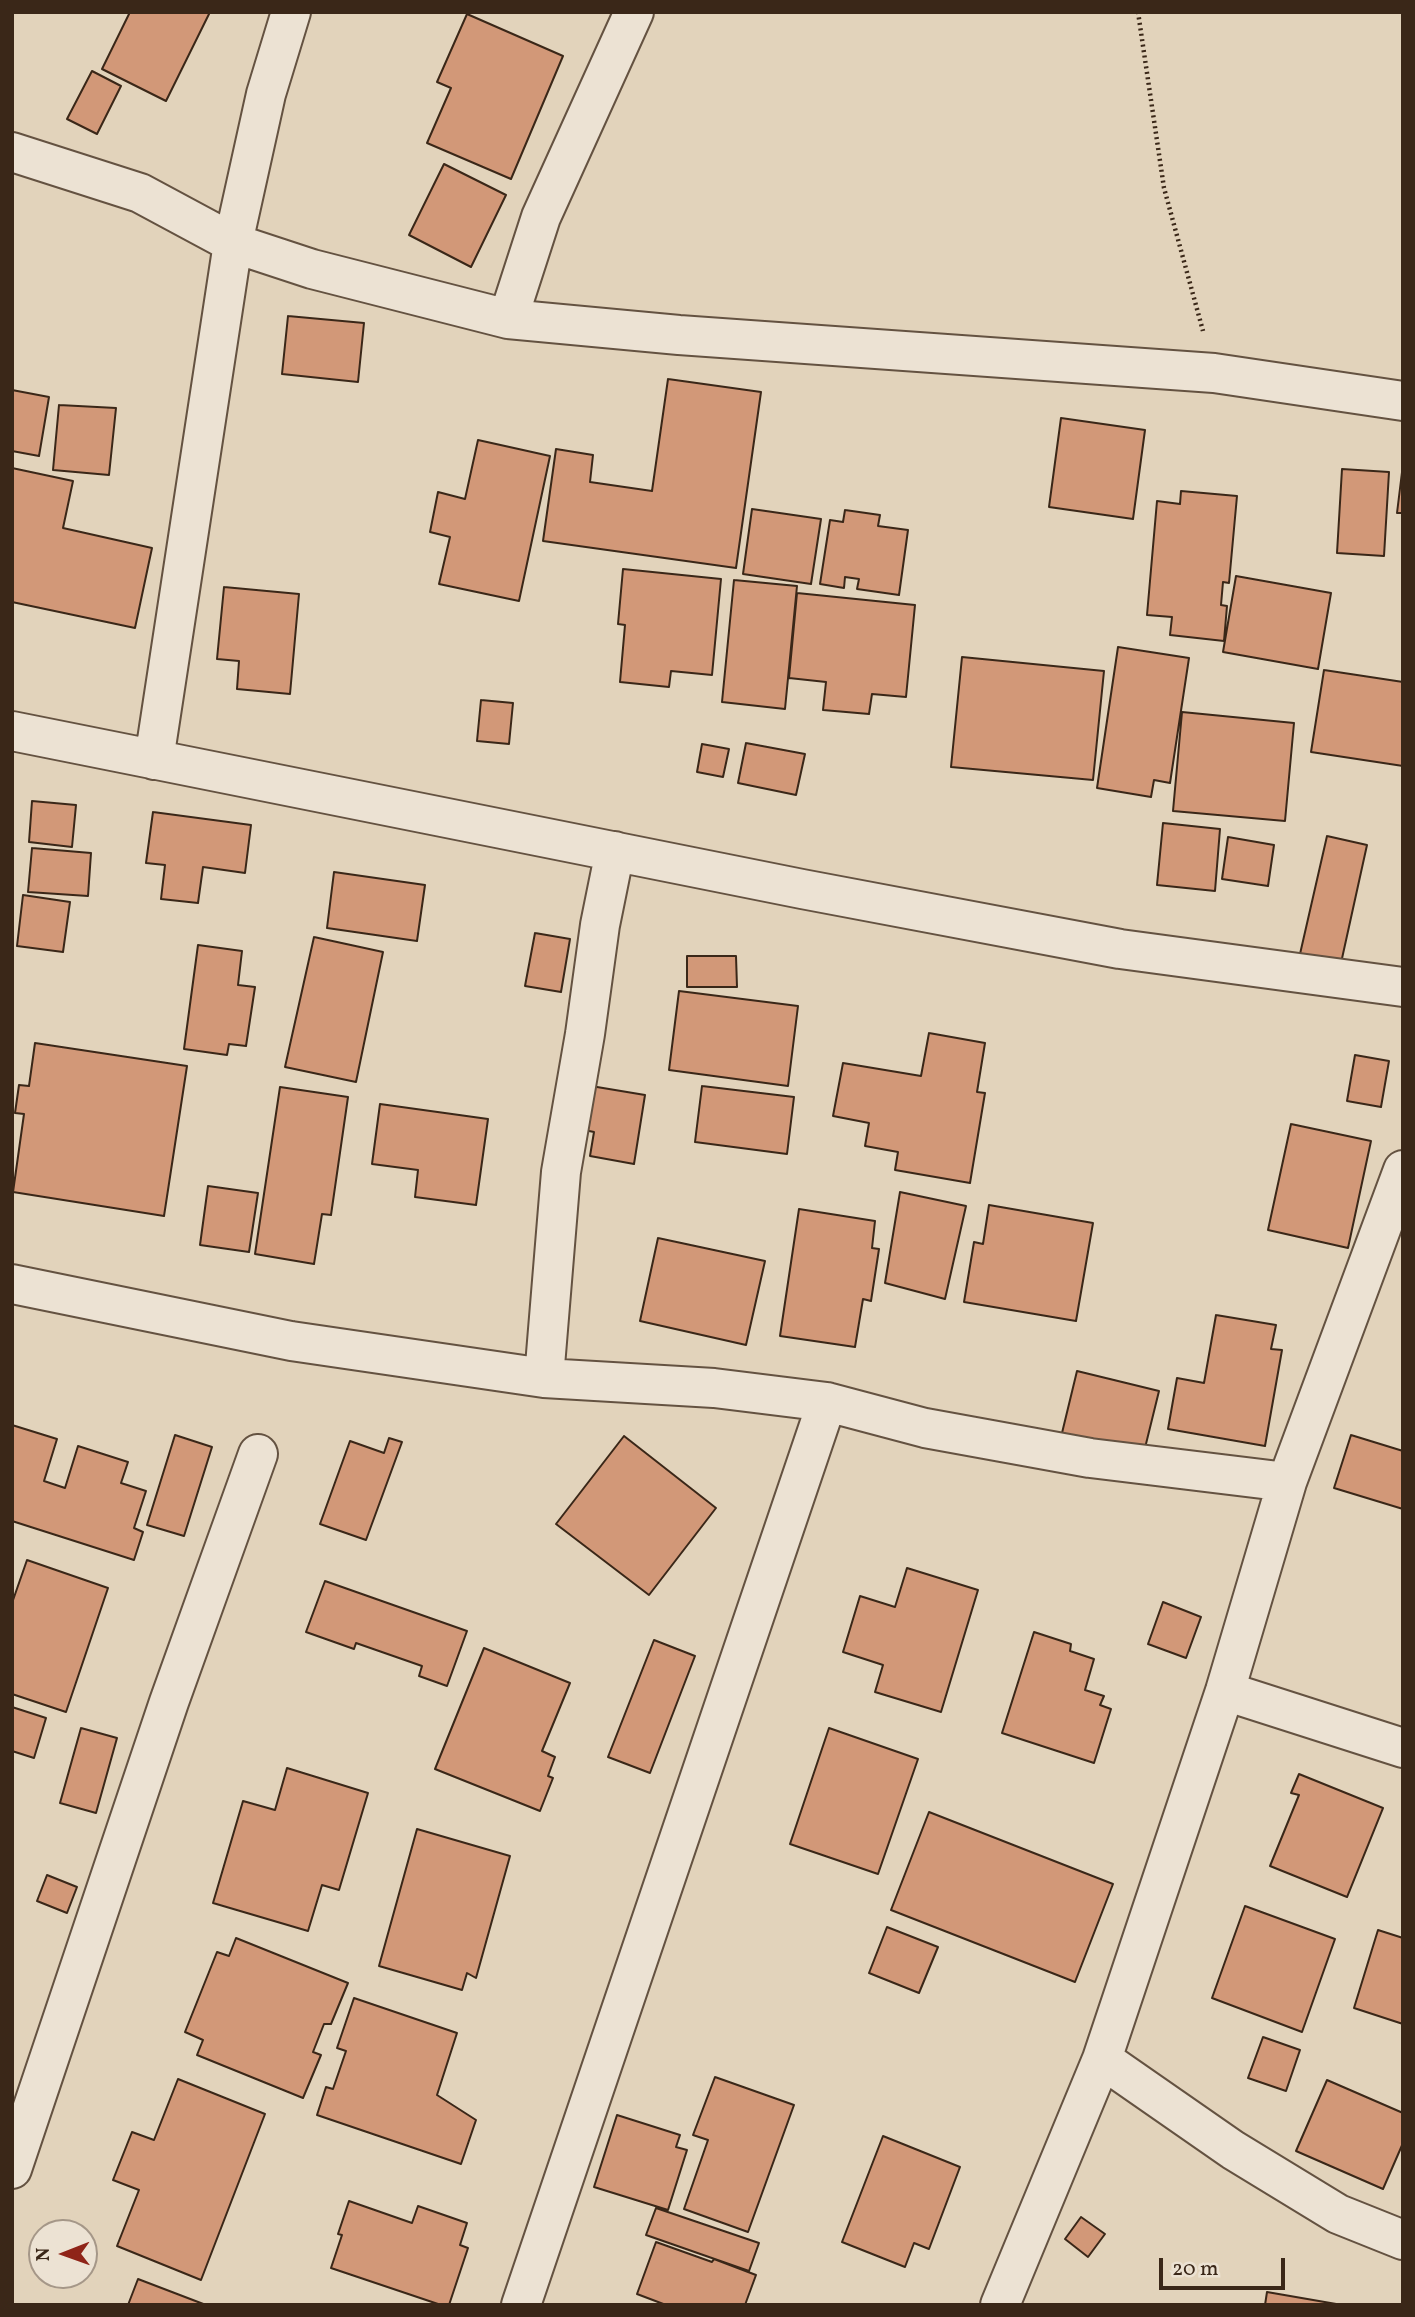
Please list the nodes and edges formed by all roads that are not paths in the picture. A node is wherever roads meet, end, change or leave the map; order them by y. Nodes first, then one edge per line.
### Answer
1 (291, 12) edge
2 (634, 12) edge
3 (12, 152) edge
4 (233, 243) junction
5 (508, 319) junction
6 (1403, 401) edge
7 (12, 731) edge
8 (154, 760) junction
9 (615, 851) junction
10 (1403, 987) edge
11 (1403, 1170) edge
12 (12, 1284) edge
13 (544, 1378) junction
14 (827, 1402) junction
15 (258, 1454) dead end
16 (1287, 1482) junction
17 (1225, 1691) junction
18 (1403, 1748) edge
19 (1102, 2059) junction
20 (12, 2169) edge
21 (1403, 2240) edge
22 (522, 2305) edge
23 (1000, 2305) edge

1 - 4 street
2 - 5 street
3 - 4 street
4 - 5 street
4 - 8 street
5 - 6 street
7 - 8 street
8 - 9 street
9 - 10 street
9 - 13 street
11 - 16 street
12 - 13 street
13 - 14 street
14 - 16 street
14 - 22 street
15 - 20 street
16 - 17 street
17 - 18 street
17 - 19 street
19 - 21 street
19 - 23 street

